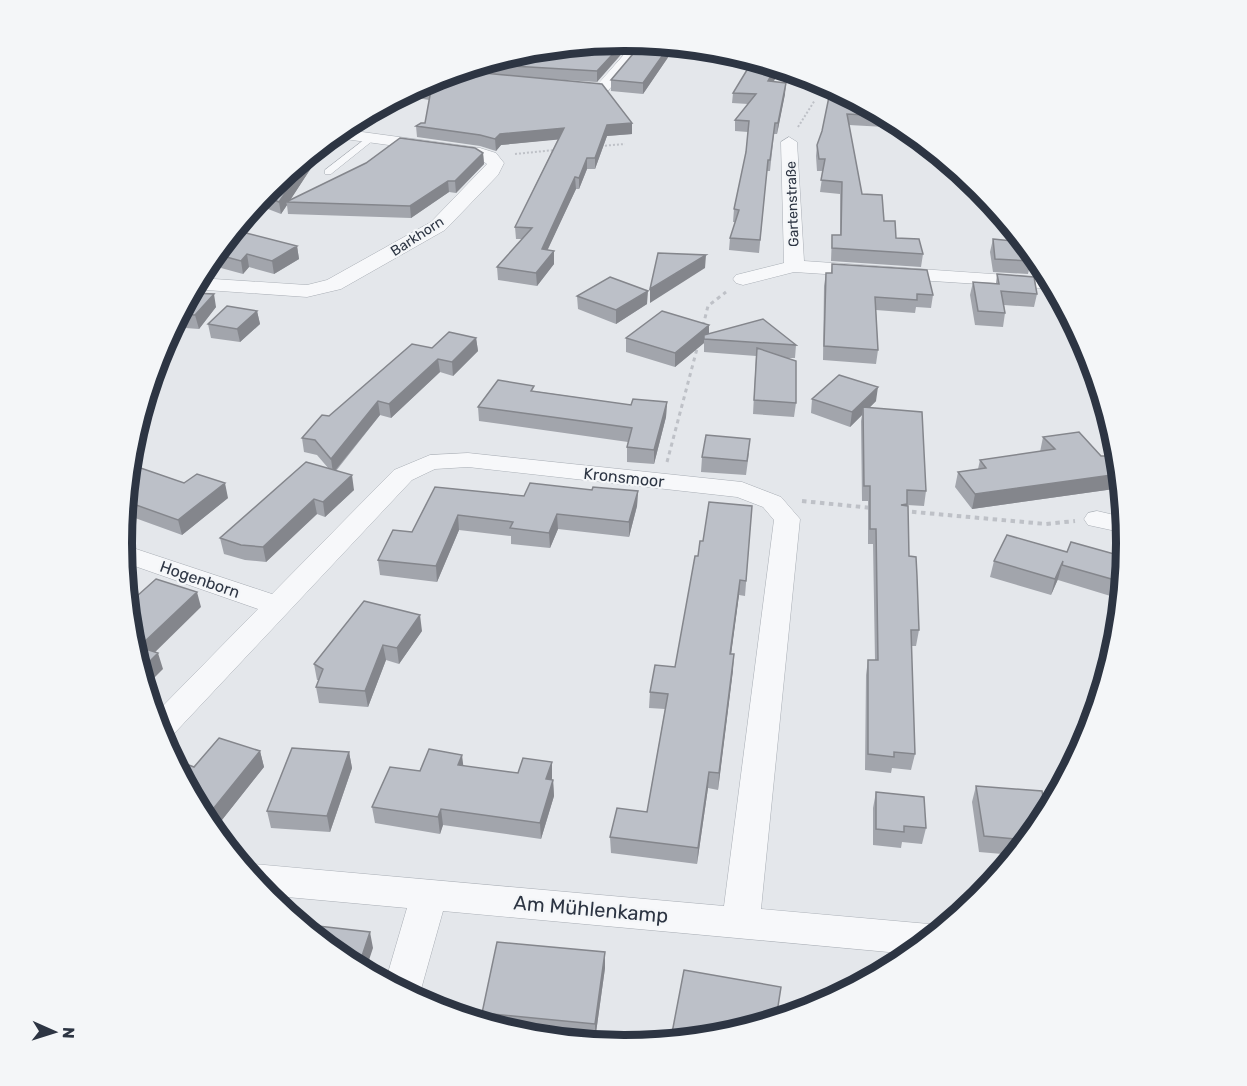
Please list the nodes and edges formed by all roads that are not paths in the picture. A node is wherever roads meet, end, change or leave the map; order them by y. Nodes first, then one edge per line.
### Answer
1 (634, 51) edge
2 (557, 85) edge
3 (349, 135) edge
4 (372, 138) junction
5 (789, 142) road end
6 (328, 172) dead end
7 (794, 267) junction
8 (743, 279) road end
9 (1041, 283) edge
10 (205, 285) edge
11 (1097, 519) road end
12 (1115, 523) edge
13 (132, 556) edge
14 (277, 606) junction
15 (166, 723) edge
16 (266, 880) edge
17 (429, 896) junction
18 (741, 921) junction
19 (915, 939) edge
20 (404, 983) edge

1 - 2 street
3 - 4 street
4 - 6 lane
4 - 10 street, Barkhorn
5 - 7 street, Gartenstraße
7 - 8 street, Gartenstraße
7 - 9 street, Gartenstraße
11 - 12 street
13 - 14 street, Hogenborn
14 - 15 street, Kronsmoor
14 - 18 street, Kronsmoor
16 - 17 street, Am Mühlenkamp
17 - 18 street, Am Mühlenkamp
17 - 20 street
18 - 19 street, Am Mühlenkamp

